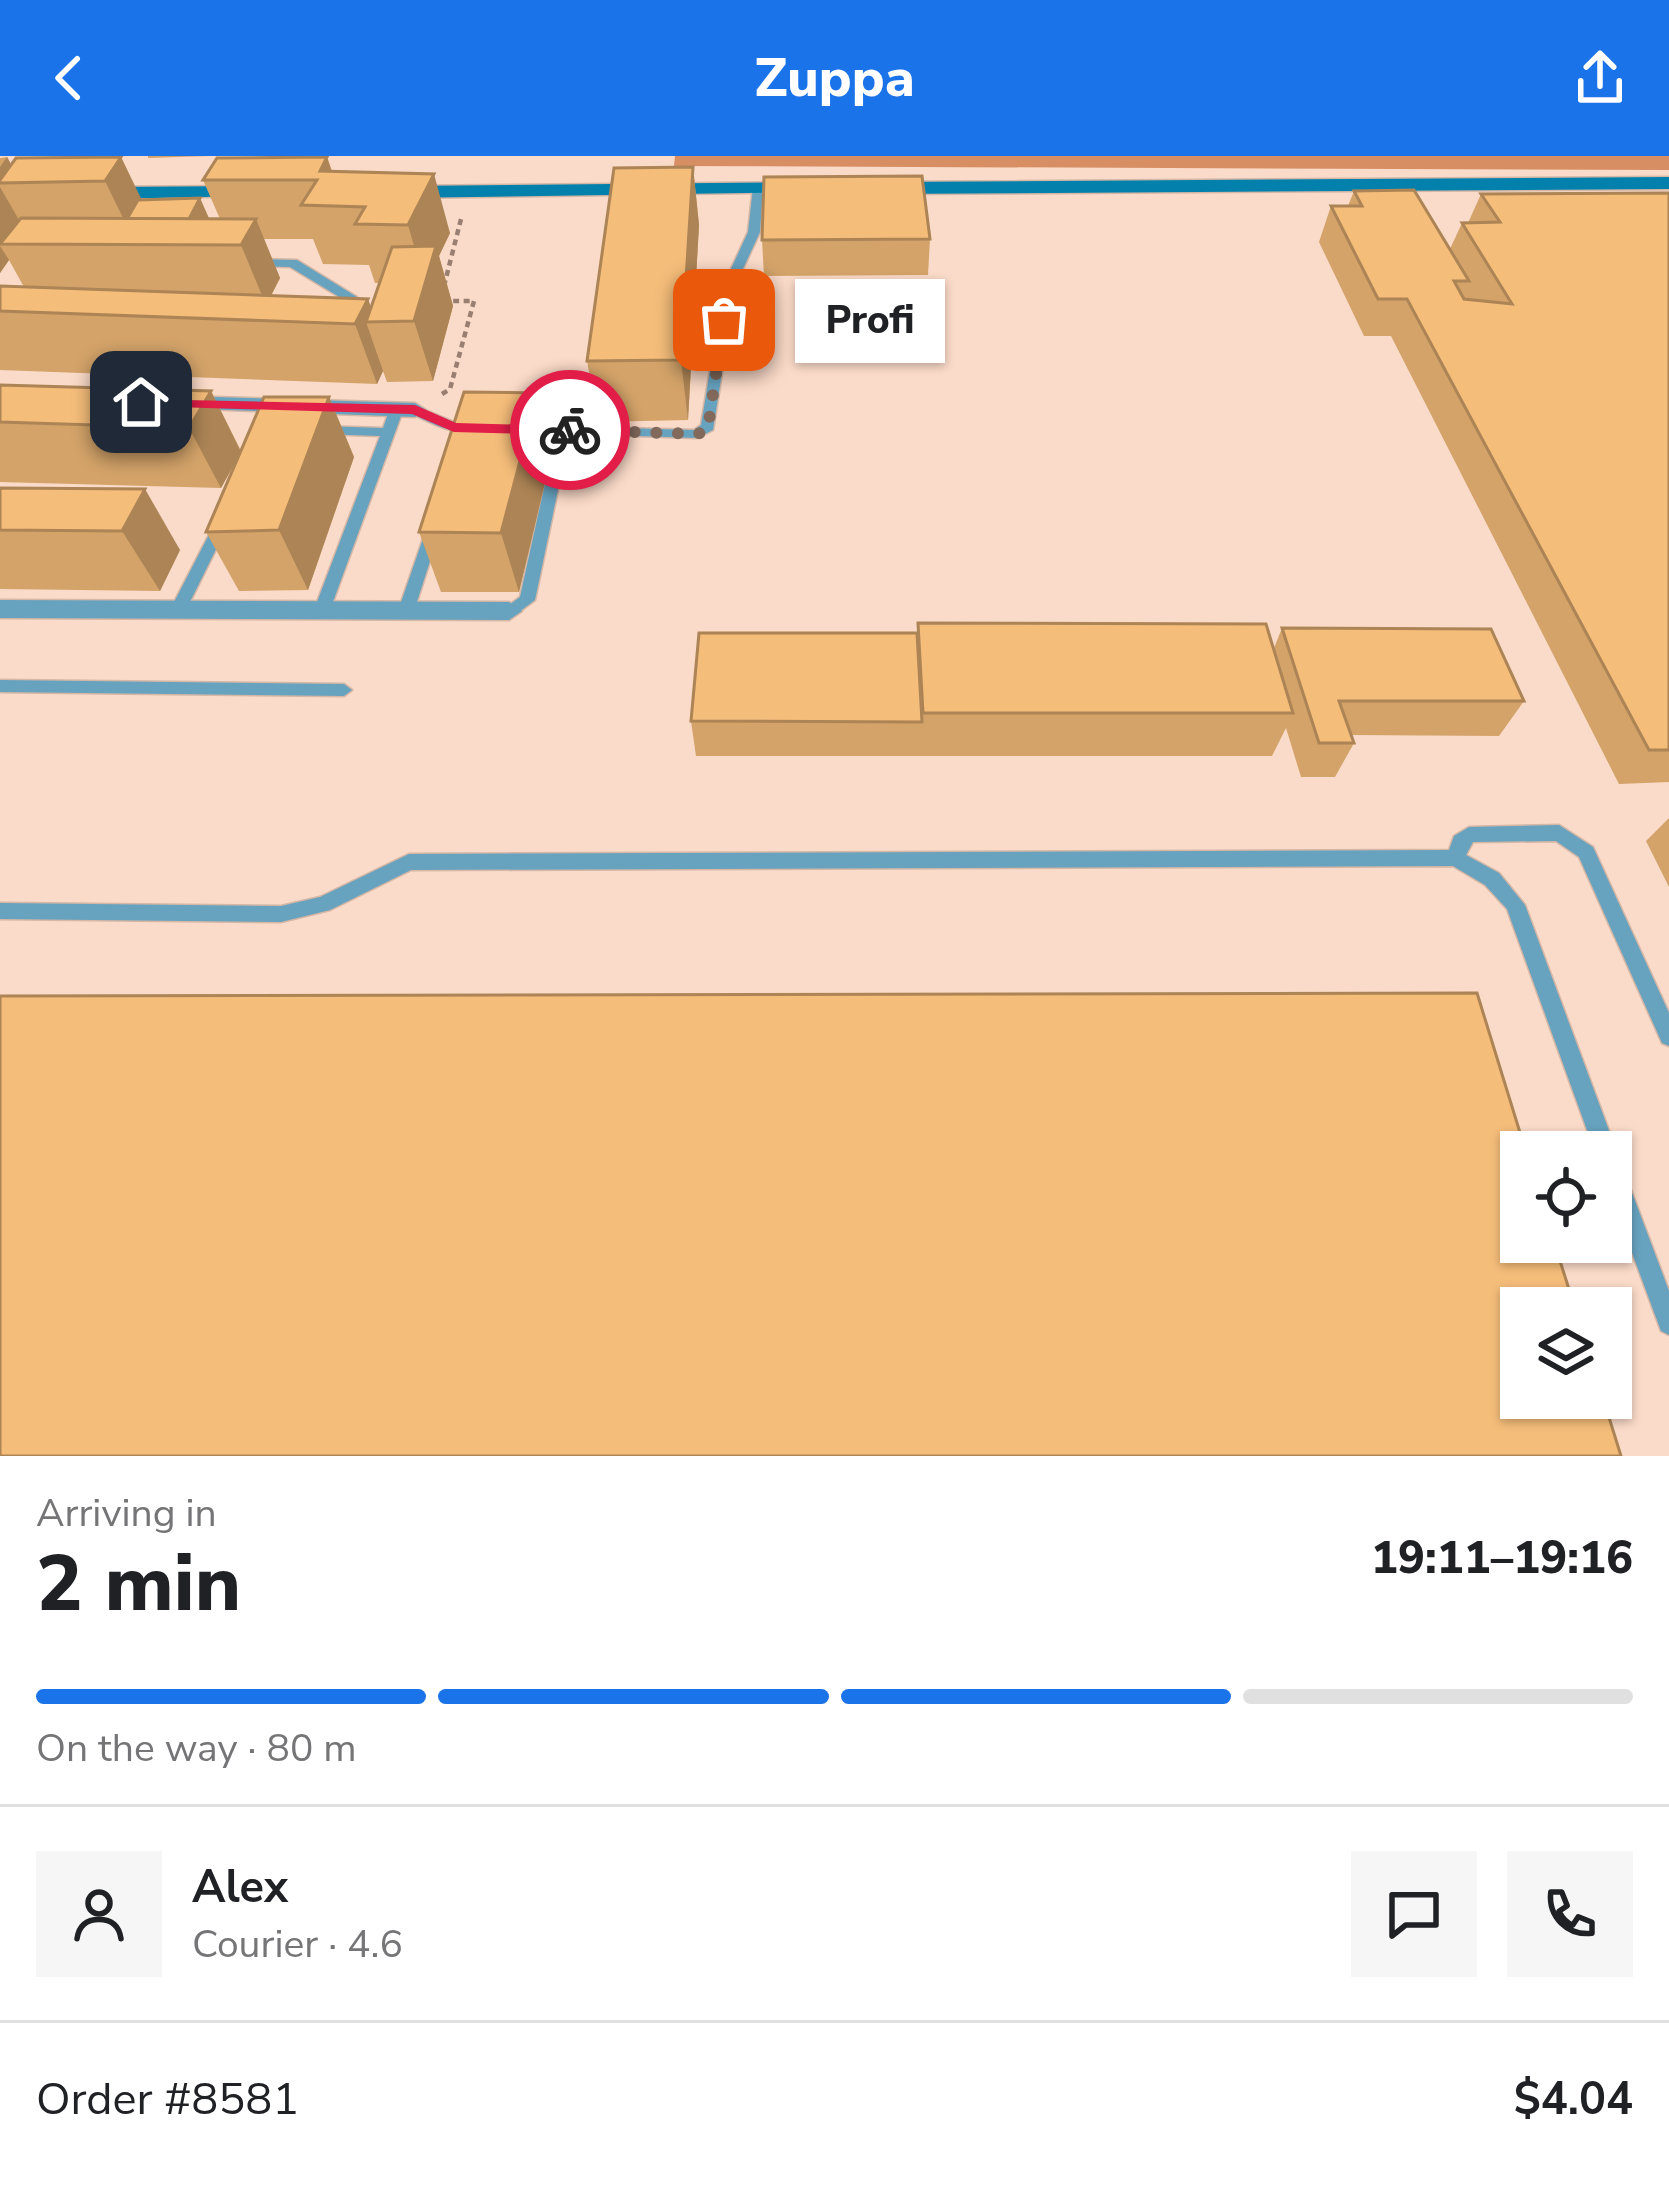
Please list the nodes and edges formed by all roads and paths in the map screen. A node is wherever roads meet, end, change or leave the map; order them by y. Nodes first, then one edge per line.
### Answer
1 (1669, 182) edge
2 (825, 188) edge
3 (871, 188) edge
4 (757, 189) junction
5 (259, 192) edge
6 (377, 192) edge
7 (71, 193) edge
8 (465, 204) dead end
9 (248, 263) edge
10 (340, 329) edge
11 (165, 403) edge
12 (406, 409) junction
13 (467, 428) junction
14 (489, 428) edge
15 (294, 429) edge
16 (512, 429) edge
17 (388, 433) junction
18 (460, 448) edge
19 (557, 461) dead end
20 (230, 507) edge
21 (440, 509) edge
22 (0, 609) edge
23 (178, 610) junction
24 (322, 610) junction
25 (406, 611) junction
26 (509, 611) joint
27 (0, 686) edge
28 (344, 690) dead end
29 (1456, 858) junction
30 (0, 911) edge
31 (1669, 1036) edge
32 (1598, 1131) edge
33 (1632, 1223) edge
34 (1669, 1323) edge

1 - 3 main road
2 - 4 main road
4 - 6 main road
4 - 16 lane
5 - 7 main road
8 - 12 path
9 - 10 lane
11 - 12 street
12 - 13 lane
12 - 17 lane
13 - 14 lane
13 - 18 lane
15 - 17 lane
17 - 24 lane
19 - 26 lane
20 - 23 lane
21 - 25 lane
22 - 23 street
23 - 24 street
24 - 25 street
25 - 26 street
27 - 28 lane
29 - 30 lane
29 - 31 lane
29 - 32 lane
33 - 34 lane

